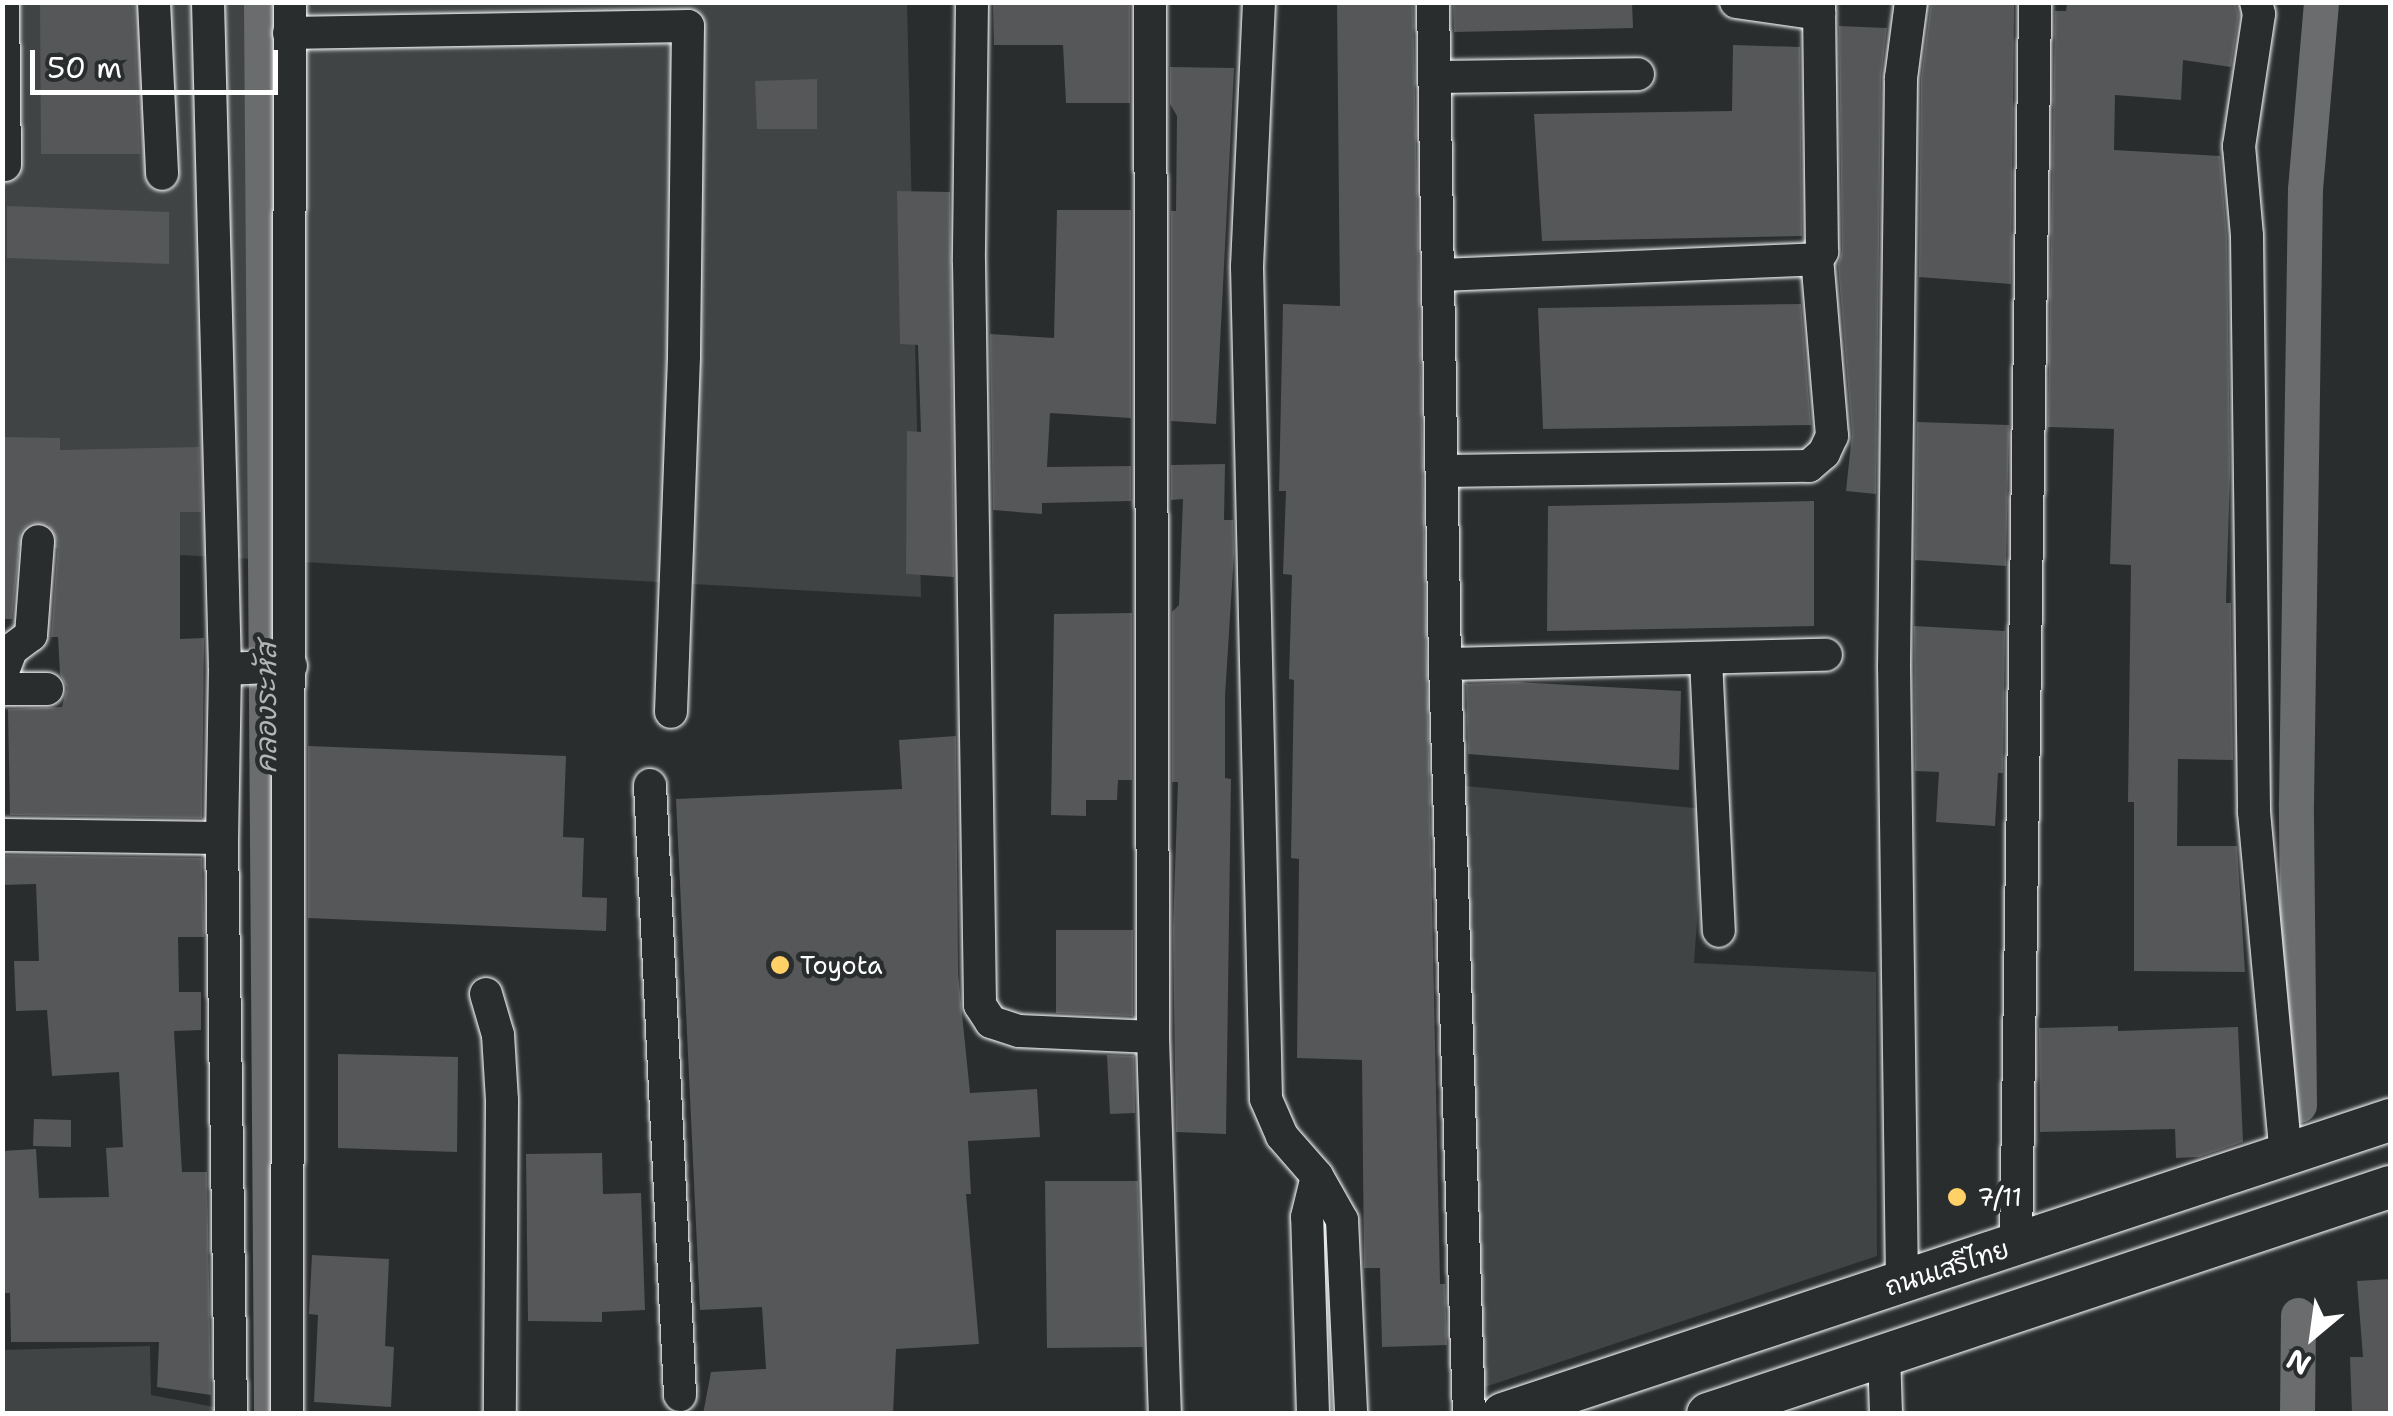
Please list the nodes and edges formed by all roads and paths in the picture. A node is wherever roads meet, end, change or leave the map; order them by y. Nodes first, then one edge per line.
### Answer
1 (3, 2) edge
2 (154, 2) edge
3 (208, 2) edge
4 (972, 2) edge
5 (1150, 2) edge
6 (1259, 2) edge
7 (1432, 2) edge
8 (1736, 2) edge
9 (1911, 2) edge
10 (2035, 2) edge
11 (2256, 2) edge
12 (1819, 8) edge
13 (689, 14) edge
14 (576, 16) edge
15 (289, 18) edge
16 (1638, 74) dead end
17 (1435, 77) junction
18 (4, 165) edge
19 (162, 174) dead end
20 (1816, 259) junction
21 (1441, 275) junction
22 (1442, 471) junction
23 (38, 542) dead end
24 (1826, 655) dead end
25 (1706, 658) junction
26 (1445, 664) junction
27 (288, 666) junction
28 (233, 668) junction
29 (2, 674) edge
30 (2, 689) edge
31 (47, 689) dead end
32 (670, 712) dead end
33 (650, 785) dead end
34 (2, 834) edge
35 (222, 838) junction
36 (1719, 931) dead end
37 (486, 994) dead end
38 (1154, 1036) junction
39 (2390, 1120) edge
40 (2286, 1155) junction
41 (1316, 1176) junction
42 (2390, 1187) edge
43 (2016, 1245) junction
44 (1902, 1283) junction
45 (1884, 1353) junction
46 (1348, 1366) junction
47 (1312, 1368) junction
48 (680, 1395) dead end
49 (231, 1414) edge
50 (286, 1414) edge
51 (500, 1414) edge
52 (1164, 1414) edge
53 (1312, 1414) edge
54 (1351, 1414) edge
55 (1469, 1414) edge
56 (1504, 1414) edge
57 (1708, 1414) edge
58 (1886, 1414) edge

1 - 18 street
2 - 19 street
3 - 28 street
4 - 38 street
5 - 38 street
6 - 41 street
7 - 17 street
8 - 12 street
9 - 44 street
10 - 43 street
11 - 40 street
12 - 20 street
13 - 14 street
13 - 32 street
14 - 15 street
15 - 27 street
16 - 17 street
17 - 21 street
20 - 21 street
20 - 22 street
21 - 22 street
22 - 26 street
23 - 29 street
24 - 25 street
25 - 26 street
25 - 36 street
26 - 55 street
27 - 28 street
27 - 50 street
28 - 35 street
30 - 31 street
33 - 48 street
34 - 35 street
35 - 49 street
37 - 51 street
38 - 52 street
39 - 40 main road, ถนนเสรีไทย
40 - 43 main road, ถนนเสรีไทย
41 - 46 street
41 - 47 street
42 - 45 main road
43 - 44 main road, ถนนเสรีไทย
44 - 56 main road, ถนนเสรีไทย
45 - 57 main road
45 - 58 street
46 - 47 street
46 - 54 street
47 - 53 street

